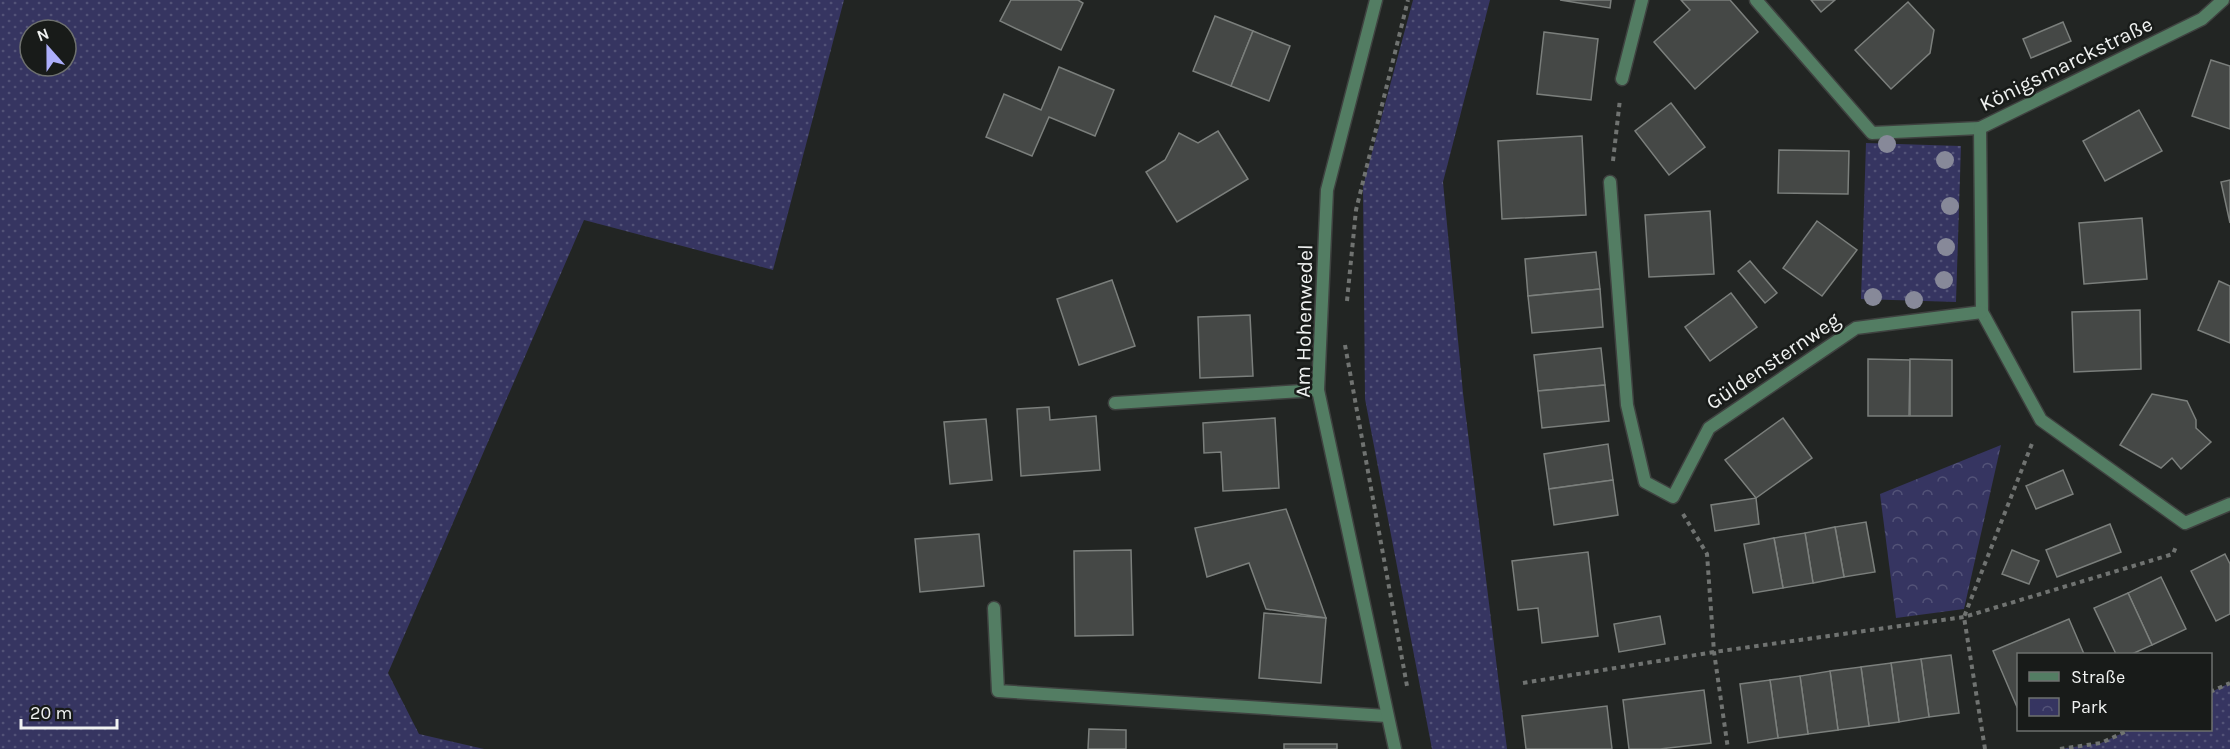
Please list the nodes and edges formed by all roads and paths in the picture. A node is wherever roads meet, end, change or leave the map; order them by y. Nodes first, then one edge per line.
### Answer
1 (1376, 0) edge
2 (1408, 0) edge
3 (1642, 0) edge
4 (1756, 0) edge
5 (2223, 0) edge
6 (1622, 79) joint
7 (1980, 128) junction
8 (1610, 182) joint
9 (1347, 303) dead end
10 (1982, 312) junction
11 (1344, 338) dead end
12 (1318, 390) junction
13 (1115, 403) dead end
14 (2042, 420) junction
15 (1673, 497) junction
16 (2230, 504) edge
17 (2185, 523) junction
18 (994, 608) dead end
19 (1964, 616) junction
20 (1714, 652) junction
21 (1523, 682) dead end
22 (2230, 683) edge
23 (1408, 692) dead end
24 (2212, 692) edge
25 (1387, 716) junction
26 (2125, 731) edge
27 (1395, 749) edge
28 (1728, 749) edge
29 (1985, 749) edge
30 (2060, 749) edge

1 - 12 street, Am Hohenwedel
2 - 9 path
3 - 6 street
4 - 7 street
5 - 7 street, Königsmarckstraße
6 - 8 path
7 - 10 street, Königsmarckstraße
8 - 15 street
10 - 14 street, Königsmarckstraße
10 - 15 street, Güldensternweg
11 - 23 path
12 - 13 street
12 - 25 street, Am Hohenwedel
14 - 17 street, Königsmarckstraße
14 - 19 path
15 - 20 path
16 - 17 street
17 - 19 path
18 - 25 street
19 - 20 path
19 - 29 path
20 - 21 path
20 - 28 path
22 - 24 path
25 - 27 street, Am Hohenwedel
26 - 30 path

